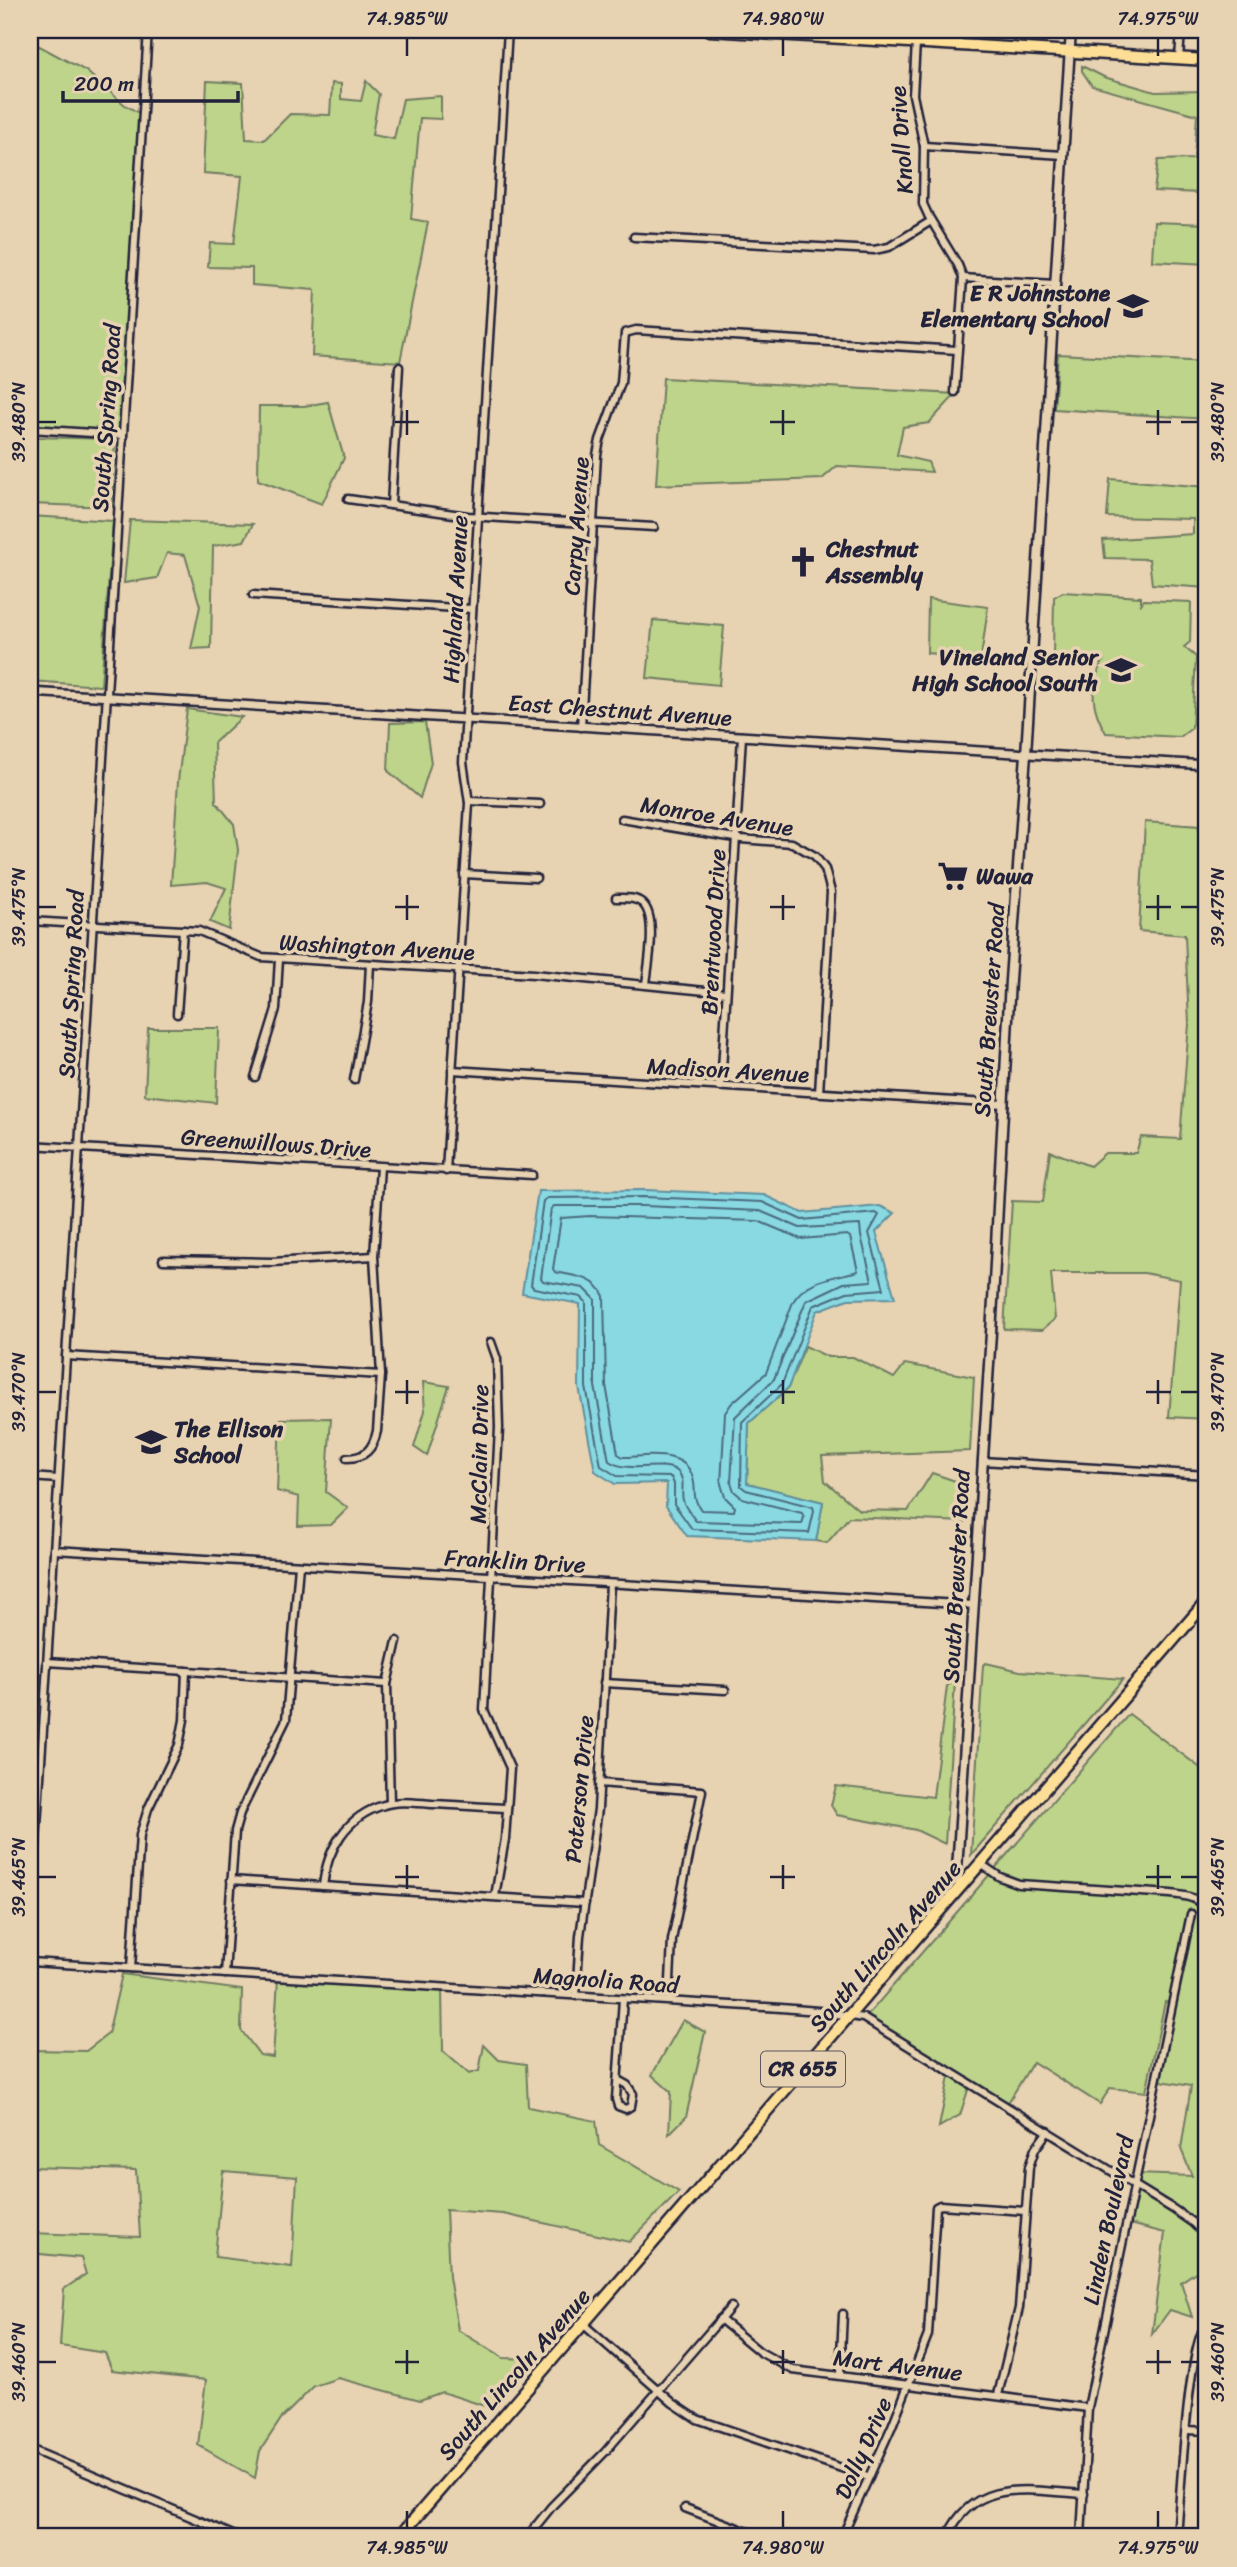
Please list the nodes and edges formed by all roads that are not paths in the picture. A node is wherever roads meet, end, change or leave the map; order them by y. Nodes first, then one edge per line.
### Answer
1 (148, 30) edge
2 (508, 30) edge
3 (709, 30) edge
4 (1071, 30) edge
5 (1181, 30) edge
6 (866, 35) edge
7 (916, 42) junction
8 (1070, 52) junction
9 (1180, 59) junction
10 (1207, 60) edge
11 (923, 146) junction
12 (1063, 155) junction
13 (931, 221) junction
14 (634, 237) dead end
15 (963, 278) junction
16 (1054, 284) junction
17 (957, 350) junction
18 (399, 367) dead end
19 (956, 392) dead end
20 (30, 429) edge
21 (123, 435) junction
22 (348, 499) dead end
23 (391, 505) junction
24 (478, 517) junction
25 (593, 524) junction
26 (654, 527) dead end
27 (253, 595) dead end
28 (472, 609) junction
29 (30, 692) edge
30 (107, 697) junction
31 (466, 719) junction
32 (581, 727) junction
33 (742, 736) junction
34 (1026, 754) junction
35 (1207, 765) edge
36 (469, 801) junction
37 (540, 804) dead end
38 (622, 819) dead end
39 (736, 838) junction
40 (464, 874) junction
41 (536, 878) dead end
42 (616, 898) dead end
43 (30, 921) edge
44 (93, 925) junction
45 (183, 930) junction
46 (279, 959) junction
47 (370, 964) junction
48 (458, 969) junction
49 (646, 984) junction
50 (726, 993) junction
51 (177, 1014) dead end
52 (452, 1070) junction
53 (255, 1077) dead end
54 (354, 1080) dead end
55 (721, 1087) junction
56 (819, 1093) junction
57 (1003, 1104) junction
58 (30, 1145) edge
59 (79, 1148) junction
60 (380, 1167) junction
61 (446, 1171) junction
62 (532, 1175) dead end
63 (374, 1256) junction
64 (163, 1260) dead end
65 (491, 1342) dead end
66 (66, 1356) junction
67 (381, 1376) junction
68 (347, 1458) dead end
69 (982, 1461) junction
70 (1207, 1475) edge
71 (30, 1477) edge
72 (58, 1479) junction
73 (54, 1550) junction
74 (299, 1566) junction
75 (492, 1577) junction
76 (610, 1584) junction
77 (1207, 1601) edge
78 (974, 1605) junction
79 (397, 1641) dead end
80 (47, 1662) junction
81 (186, 1671) junction
82 (291, 1678) junction
83 (604, 1683) junction
84 (387, 1684) junction
85 (725, 1690) dead end
86 (599, 1783) junction
87 (390, 1803) junction
88 (508, 1808) junction
89 (981, 1864) junction
90 (231, 1880) junction
91 (323, 1885) junction
92 (962, 1886) junction
93 (495, 1896) junction
94 (585, 1903) junction
95 (1207, 1909) edge
96 (1191, 1914) dead end
97 (30, 1940) edge
98 (30, 1962) edge
99 (131, 1968) junction
100 (225, 1974) junction
101 (576, 1996) junction
102 (624, 1999) junction
103 (669, 2001) junction
104 (850, 2015) junction
105 (618, 2080) dead end
106 (1048, 2132) junction
107 (1134, 2184) junction
108 (1025, 2211) junction
109 (1207, 2237) edge
110 (731, 2307) dead end
111 (843, 2314) dead end
112 (720, 2319) junction
113 (583, 2324) junction
114 (1207, 2324) edge
115 (841, 2375) junction
116 (909, 2384) junction
117 (659, 2390) junction
118 (998, 2395) junction
119 (1088, 2408) junction
120 (1187, 2430) junction
121 (1207, 2431) edge
122 (30, 2449) edge
123 (868, 2477) junction
124 (1084, 2494) junction
125 (685, 2508) dead end
126 (238, 2537) edge
127 (398, 2537) edge
128 (527, 2537) edge
129 (761, 2537) edge
130 (842, 2537) edge
131 (947, 2537) edge
132 (1081, 2537) edge
133 (1177, 2537) edge

1 - 21 street, South Spring Road
2 - 24 street, Highland Avenue
3 - 6 main road
4 - 8 main road, South Brewster Road
5 - 9 street
6 - 7 main road
7 - 8 main road
7 - 11 street, Knoll Drive
8 - 9 main road
8 - 12 main road, South Brewster Road
9 - 10 main road
11 - 12 street
11 - 13 street, Knoll Drive
12 - 16 main road, South Brewster Road
13 - 14 street
13 - 15 street, Knoll Drive
15 - 16 street
15 - 17 street
16 - 34 main road, South Brewster Road
17 - 19 street
17 - 25 street, Carpy Avenue
18 - 23 street
20 - 21 street
21 - 30 street, South Spring Road
22 - 23 street
23 - 24 street
24 - 25 street
24 - 28 street, Highland Avenue
25 - 26 street
25 - 32 street, Carpy Avenue
27 - 28 street
28 - 31 street, Highland Avenue
29 - 30 street, East Chestnut Avenue
30 - 31 street, East Chestnut Avenue
30 - 44 street, South Spring Road
31 - 32 street, East Chestnut Avenue
31 - 36 street, Highland Avenue
32 - 33 street, East Chestnut Avenue
33 - 34 street, East Chestnut Avenue
33 - 39 street, Brentwood Drive
34 - 35 street, East Chestnut Avenue
34 - 57 main road, South Brewster Road
36 - 37 street
36 - 40 street, Highland Avenue
38 - 39 street, Monroe Avenue
39 - 50 street, Brentwood Drive
39 - 56 street, Monroe Avenue
40 - 41 street
40 - 48 street, Highland Avenue
42 - 49 street
43 - 44 street, Washington Avenue
44 - 45 street, Washington Avenue
44 - 59 street, South Spring Road
45 - 46 street, Washington Avenue
45 - 51 street
46 - 47 street, Washington Avenue
46 - 53 street
47 - 48 street, Washington Avenue
47 - 54 street
48 - 49 street, Washington Avenue
48 - 52 street, Highland Avenue
49 - 50 street, Washington Avenue
50 - 55 street, Brentwood Drive
52 - 55 street, Madison Avenue
52 - 61 street, Highland Avenue
55 - 56 street, Madison Avenue
56 - 57 street, Madison Avenue
57 - 69 main road, South Brewster Road
58 - 59 street, Greenwillows Drive
59 - 60 street, Greenwillows Drive
59 - 66 street, South Spring Road
60 - 61 street, Greenwillows Drive
60 - 63 street
61 - 62 street, Greenwillows Drive
63 - 64 street
63 - 67 street
65 - 75 street, McClain Drive
66 - 67 street
66 - 72 street, South Spring Road
67 - 68 street
69 - 70 street
69 - 78 main road, South Brewster Road
71 - 72 street
72 - 73 street, South Spring Road
73 - 74 street, Franklin Drive
73 - 80 street, South Spring Road
74 - 75 street, Franklin Drive
74 - 82 street
75 - 76 street, Franklin Drive
75 - 88 street, McClain Drive
76 - 78 street, Franklin Drive
76 - 83 street, Paterson Drive
77 - 89 main road, South Lincoln Avenue / CR 655
78 - 92 main road, South Brewster Road
79 - 84 street
80 - 81 street
80 - 97 street, South Spring Road
81 - 82 street
81 - 99 street
82 - 84 street
82 - 90 street
83 - 85 street
83 - 86 street, Paterson Drive
84 - 87 street
86 - 94 street, Paterson Drive
86 - 103 street
87 - 88 street
87 - 91 street
88 - 93 street, McClain Drive
89 - 92 main road, South Lincoln Avenue / CR 655
89 - 95 street
90 - 91 street
90 - 100 street
91 - 93 street
92 - 104 main road, South Lincoln Avenue / CR 655
93 - 94 street
94 - 101 street, Paterson Drive
96 - 107 street, Linden Boulevard
98 - 99 street, Magnolia Road
99 - 100 street, Magnolia Road
100 - 101 street, Magnolia Road
101 - 102 street, Magnolia Road
102 - 103 street, Magnolia Road
102 - 105 street
103 - 104 street, Magnolia Road
104 - 106 street, Magnolia Road
104 - 113 main road, South Lincoln Avenue / CR 655
106 - 107 street, Magnolia Road
106 - 108 street
107 - 109 street, Magnolia Road
107 - 119 street, Linden Boulevard
108 - 116 street, Dolly Drive
108 - 118 street
110 - 112 street
111 - 115 street
112 - 115 street, Mart Avenue
112 - 117 street
113 - 117 street
113 - 127 main road, South Lincoln Avenue / CR 655
114 - 120 street
115 - 116 street, Mart Avenue
116 - 118 street, Mart Avenue
116 - 123 street, Dolly Drive
117 - 123 street
117 - 128 street
118 - 119 street, Mart Avenue
119 - 124 street, Linden Boulevard
120 - 121 street
120 - 133 street
122 - 126 street
123 - 130 street, Dolly Drive
124 - 131 street
124 - 132 street, Linden Boulevard
125 - 129 street

